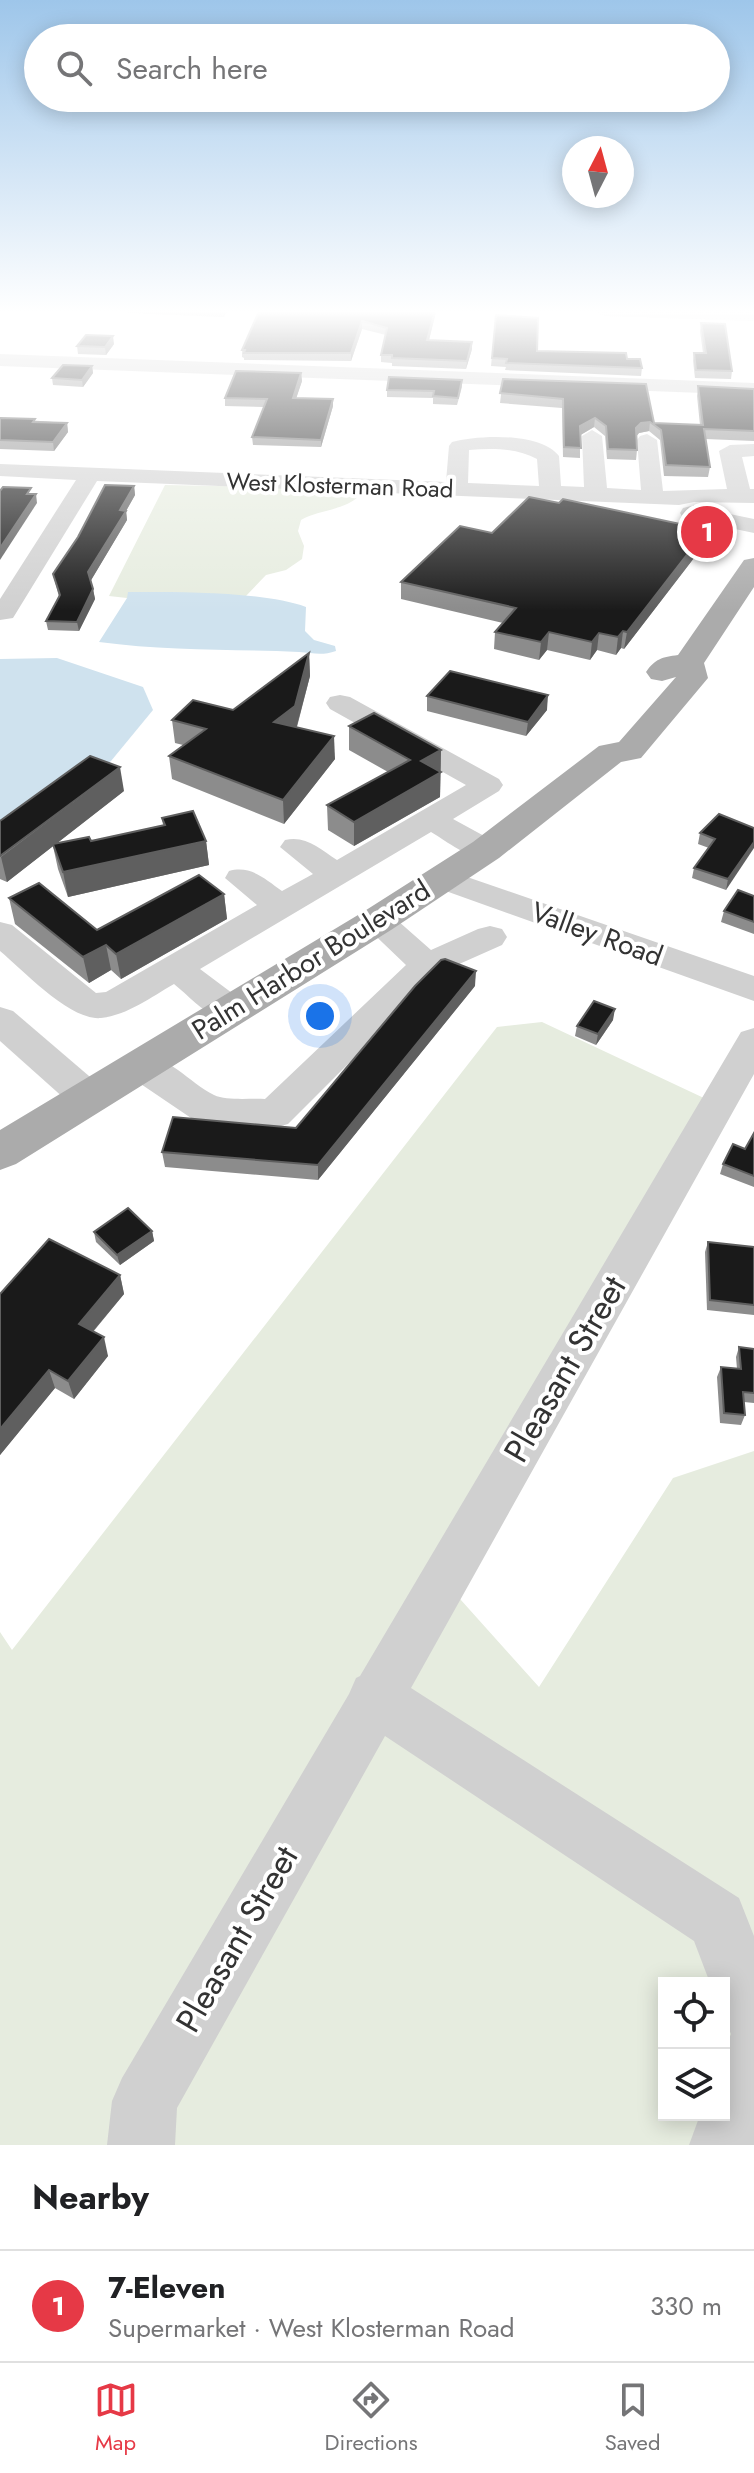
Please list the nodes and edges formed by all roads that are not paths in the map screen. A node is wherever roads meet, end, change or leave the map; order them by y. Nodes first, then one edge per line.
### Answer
1 (592, 436) edge
2 (647, 440) edge
3 (754, 450) edge
4 (0, 470) edge
5 (84, 483) junction
6 (0, 488) edge
7 (652, 488) junction
8 (457, 489) junction
9 (550, 493) junction
10 (603, 495) junction
11 (746, 495) edge
12 (692, 505) junction
13 (754, 526) edge
14 (754, 566) edge
15 (4, 613) dead end
16 (340, 703) dead end
17 (431, 819) junction
18 (296, 847) dead end
19 (486, 850) junction
20 (335, 874) junction
21 (241, 878) dead end
22 (441, 878) junction
23 (280, 906) junction
24 (377, 921) junction
25 (0, 933) edge
26 (490, 937) dead end
27 (427, 965) junction
28 (174, 966) junction
29 (754, 989) edge
30 (231, 1011) junction
31 (0, 1020) edge
32 (754, 1041) edge
33 (142, 1066) junction
34 (89, 1098) junction
35 (0, 1152) edge
36 (375, 1697) junction
37 (754, 2014) edge
38 (754, 2056) edge
39 (141, 2145) edge
40 (723, 2145) edge

1 - 10 street
2 - 7 street
3 - 11 street
4 - 5 street, West Klosterman Road
5 - 6 street
5 - 8 street, West Klosterman Road
5 - 15 street
7 - 10 street, West Klosterman Road
7 - 11 street
7 - 12 street, West Klosterman Road
8 - 9 street, West Klosterman Road
8 - 9 street
9 - 10 street, West Klosterman Road
10 - 12 street
11 - 12 street, West Klosterman Road
12 - 13 street
14 - 19 main road, Palm Harbor Boulevard
16 - 17 street
17 - 19 street
17 - 20 street
18 - 20 street
19 - 22 main road, Palm Harbor Boulevard
20 - 23 street
21 - 23 street
22 - 24 main road, Palm Harbor Boulevard
22 - 29 street, Valley Road
23 - 28 street
24 - 27 street
24 - 30 main road, Palm Harbor Boulevard
25 - 28 street
26 - 27 street
27 - 33 street
28 - 30 street
30 - 33 main road, Palm Harbor Boulevard
31 - 34 street
32 - 36 street, Pleasant Street
33 - 34 main road, Palm Harbor Boulevard
34 - 35 main road, Palm Harbor Boulevard
36 - 37 street
36 - 39 street, Pleasant Street
38 - 40 street

